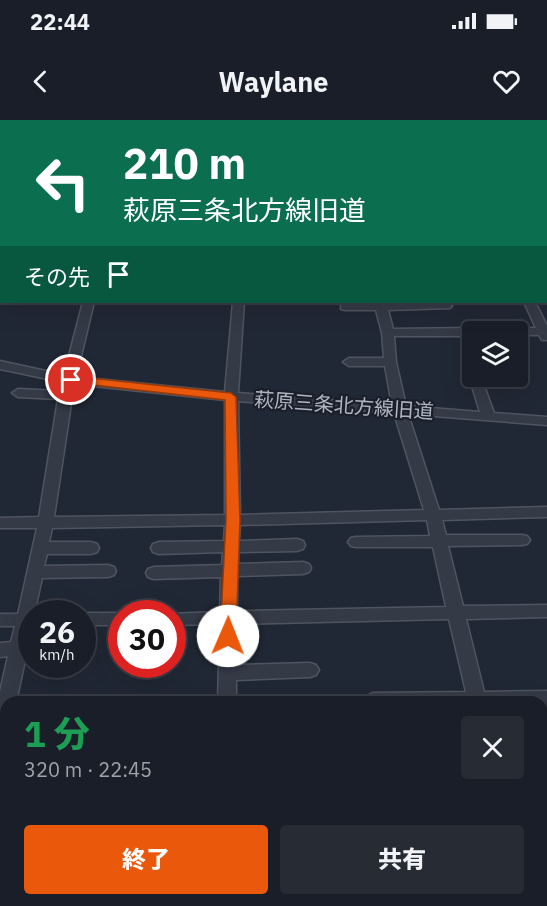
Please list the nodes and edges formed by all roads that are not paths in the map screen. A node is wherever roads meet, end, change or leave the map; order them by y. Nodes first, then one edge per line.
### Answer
1 (88, 303) edge
2 (239, 303) edge
3 (530, 303) edge
4 (380, 304) edge
5 (446, 306) dead end
6 (345, 307) dead end
7 (462, 332) edge
8 (388, 333) junction
9 (528, 333) edge
10 (546, 334) edge
11 (349, 362) dead end
12 (390, 362) junction
13 (0, 365) edge
14 (71, 380) junction
15 (478, 387) edge
16 (18, 393) dead end
17 (66, 395) junction
18 (231, 397) junction
19 (400, 410) junction
20 (488, 416) junction
21 (547, 421) edge
22 (547, 512) edge
23 (433, 514) junction
24 (233, 520) junction
25 (46, 521) junction
26 (0, 523) edge
27 (522, 540) dead end
28 (440, 541) junction
29 (356, 542) dead end
30 (297, 546) dead end
31 (40, 548) junction
32 (92, 548) dead end
33 (159, 548) dead end
34 (231, 548) junction
35 (303, 568) dead end
36 (108, 571) dead end
37 (35, 572) junction
38 (229, 572) junction
39 (154, 573) dead end
40 (31, 600) edge
41 (456, 611) junction
42 (547, 611) edge
43 (228, 618) junction
44 (186, 619) edge
45 (0, 620) edge
46 (18, 620) edge
47 (18, 649) joint
48 (0, 650) edge
49 (310, 670) dead end
50 (227, 673) junction
51 (8, 696) edge
52 (227, 696) edge
53 (476, 696) edge

1 - 14 street
2 - 18 street
3 - 10 street
4 - 5 street
4 - 6 street
4 - 8 street
7 - 8 street
8 - 12 street
9 - 10 street
11 - 12 street
12 - 19 street
13 - 14 street, 萩原三条北方線旧道
14 - 17 street
14 - 18 street, 萩原三条北方線旧道
15 - 20 street
16 - 17 street
17 - 25 street
18 - 19 street, 萩原三条北方線旧道
18 - 24 street
19 - 20 street, 萩原三条北方線旧道
19 - 23 street
20 - 21 street, 萩原三条北方線旧道
22 - 23 street
23 - 24 street
23 - 28 street
24 - 25 street
24 - 34 street
25 - 26 street
25 - 31 street
27 - 28 street
28 - 29 street
28 - 41 street
30 - 34 street
31 - 32 street
31 - 37 street
33 - 34 street
34 - 38 street
35 - 38 street
36 - 37 street
37 - 40 street
38 - 39 street
38 - 43 street
41 - 42 street
41 - 43 street
41 - 53 street
43 - 44 street
43 - 50 street
45 - 46 street
47 - 48 street
47 - 51 street
49 - 50 street
50 - 52 street

